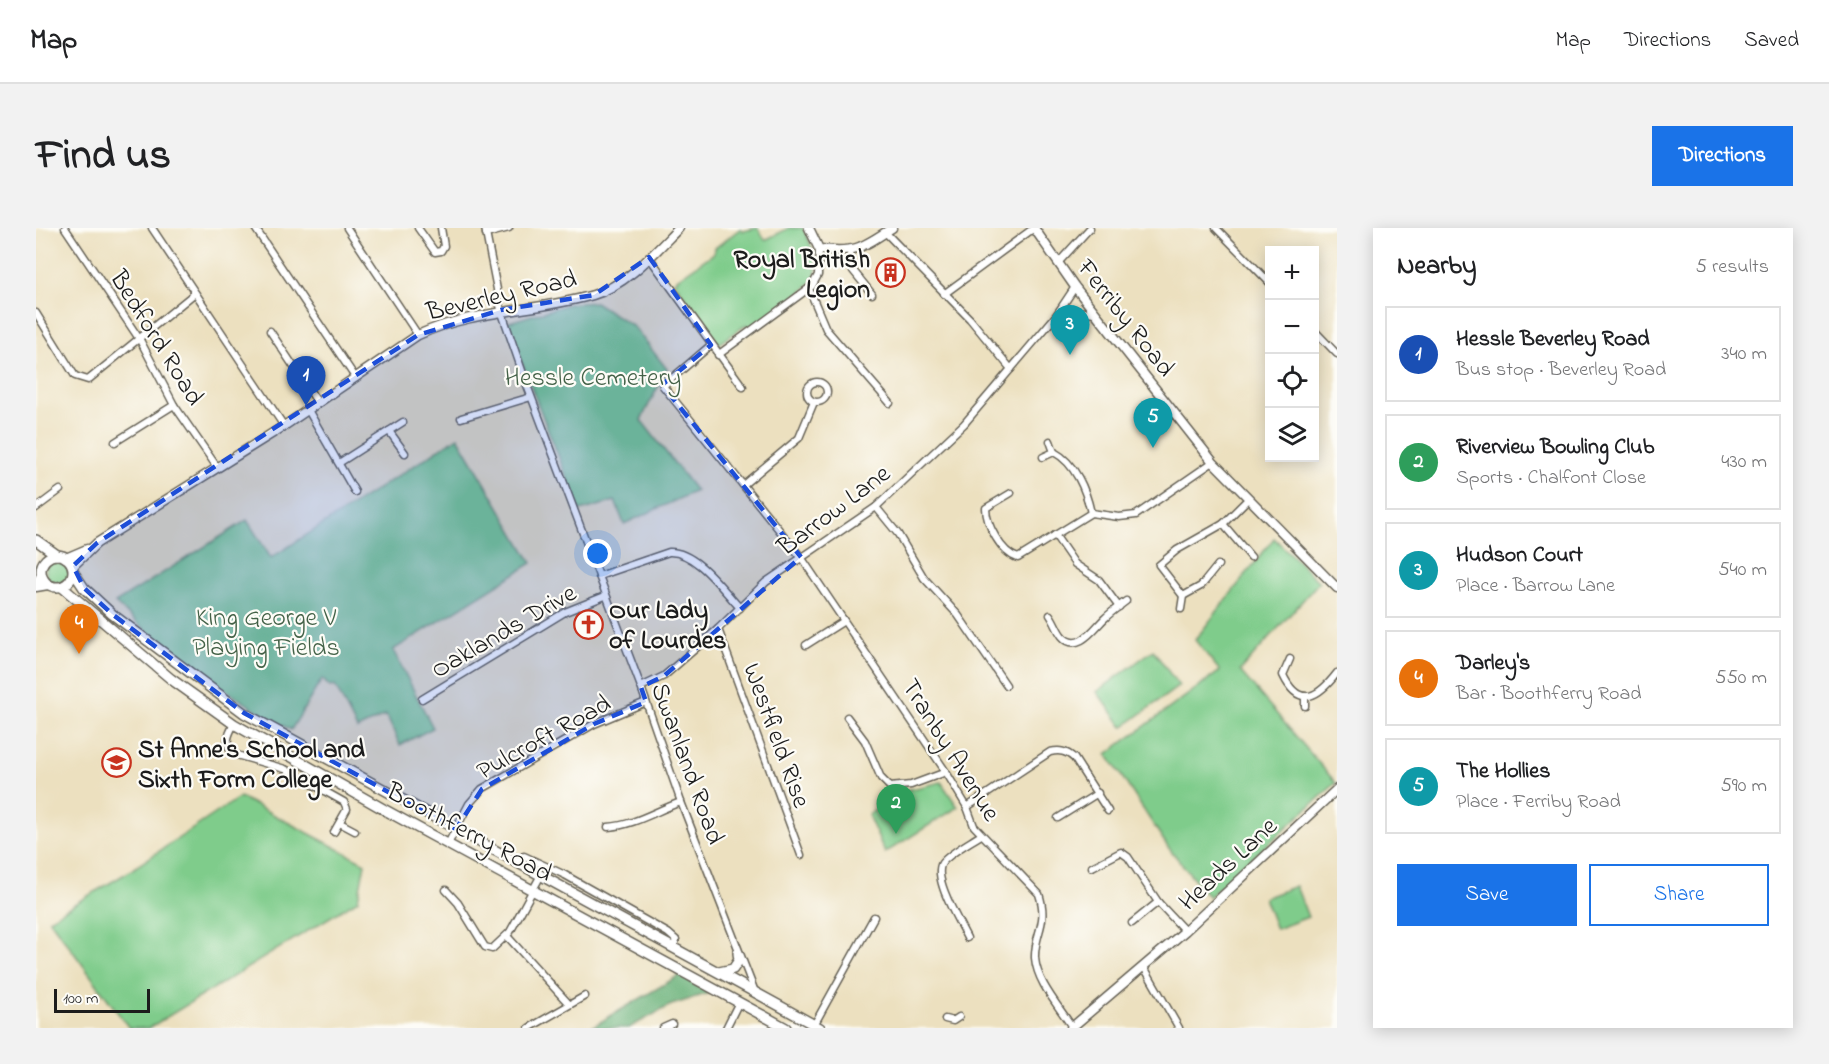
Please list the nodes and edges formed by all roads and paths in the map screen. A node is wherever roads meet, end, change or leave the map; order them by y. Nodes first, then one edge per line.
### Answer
1 (65, 228) edge
2 (255, 228) edge
3 (347, 228) edge
4 (418, 228) edge
5 (441, 228) edge
6 (510, 228) edge
7 (680, 228) edge
8 (809, 228) edge
9 (1034, 228) edge
10 (1090, 228) edge
11 (1216, 228) edge
12 (155, 229) edge
13 (889, 230) edge
14 (485, 231) edge
15 (819, 249) junction
16 (850, 251) junction
17 (649, 257) junction
18 (1058, 263) junction
19 (1265, 279) edge
20 (1075, 287) junction
21 (808, 289) junction
22 (195, 293) junction
23 (872, 294) dead end
24 (944, 294) junction
25 (501, 310) junction
26 (36, 313) edge
27 (1096, 313) junction
28 (1055, 317) junction
29 (270, 331) dead end
30 (418, 335) junction
31 (1319, 335) edge
32 (140, 340) junction
33 (711, 345) junction
34 (1337, 354) edge
35 (718, 355) junction
36 (1011, 369) junction
37 (355, 377) junction
38 (743, 387) dead end
39 (531, 397) junction
40 (814, 402) dead end
41 (318, 403) junction
42 (890, 403) dead end
43 (174, 405) junction
44 (308, 410) junction
45 (461, 418) dead end
46 (403, 422) dead end
47 (284, 426) junction
48 (389, 431) junction
49 (1050, 441) dead end
50 (115, 442) dead end
51 (1054, 452) junction
52 (405, 453) dead end
53 (1043, 457) dead end
54 (1213, 462) junction
55 (339, 463) junction
56 (217, 467) junction
57 (743, 485) junction
58 (60, 490) dead end
59 (355, 492) dead end
60 (1011, 493) dead end
61 (1248, 499) junction
62 (876, 507) junction
63 (36, 508) edge
64 (1091, 513) junction
65 (1223, 524) junction
66 (1055, 535) junction
67 (36, 540) edge
68 (90, 548) junction
69 (62, 556) junction
70 (801, 557) junction
71 (1251, 557) dead end
72 (1218, 565) dead end
73 (1159, 566) junction
74 (73, 570) junction
75 (1151, 570) dead end
76 (38, 574) edge
77 (599, 576) junction
78 (62, 587) junction
79 (1337, 588) edge
80 (605, 596) junction
81 (1183, 596) junction
82 (1126, 601) dead end
83 (1119, 607) junction
84 (740, 608) junction
85 (1181, 609) dead end
86 (1050, 615) dead end
87 (844, 621) junction
88 (718, 629) junction
89 (806, 645) dead end
90 (1290, 659) dead end
91 (1337, 673) edge
92 (1283, 675) junction
93 (1276, 678) dead end
94 (1006, 685) dead end
95 (641, 687) junction
96 (1305, 696) junction
97 (422, 699) dead end
98 (646, 702) junction
99 (1305, 706) dead end
100 (847, 717) dead end
101 (234, 724) junction
102 (945, 772) junction
103 (1337, 789) edge
104 (1098, 793) junction
105 (681, 802) junction
106 (967, 807) junction
107 (1108, 811) dead end
108 (1058, 818) dead end
109 (340, 823) junction
110 (608, 827) dead end
111 (456, 829) junction
112 (355, 831) dead end
113 (334, 832) dead end
114 (981, 835) junction
115 (448, 844) junction
116 (801, 855) dead end
117 (515, 861) junction
118 (1092, 867) dead end
119 (541, 875) junction
120 (534, 889) junction
121 (446, 890) dead end
122 (1158, 902) junction
123 (874, 917) dead end
124 (1132, 922) dead end
125 (1185, 931) junction
126 (507, 936) junction
127 (967, 938) dead end
128 (673, 948) junction
129 (738, 952) junction
130 (1144, 967) junction
131 (716, 971) junction
132 (755, 992) junction
133 (585, 996) dead end
134 (739, 1002) junction
135 (569, 1004) junction
136 (945, 1019) dead end
137 (955, 1022) edge
138 (672, 1024) dead end
139 (817, 1026) edge
140 (1072, 1027) edge
141 (529, 1028) edge
142 (663, 1028) edge
143 (726, 1028) edge
144 (786, 1028) edge
145 (1179, 1028) edge

1 - 32 street, Bedford Road
2 - 37 street
3 - 30 street
4 - 5 street
6 - 14 street
7 - 17 street, Beverley Road
8 - 15 street
9 - 18 street, Ferriby Road
9 - 24 street
10 - 18 street
11 - 19 street
12 - 22 street
13 - 16 street
13 - 24 street
14 - 25 street, Swanland Road
15 - 16 street
15 - 21 street
16 - 23 street
17 - 25 street, Beverley Road
17 - 33 street
18 - 20 street, Ferriby Road
20 - 27 street, Ferriby Road
20 - 28 street, Barrow Lane
21 - 35 street
21 - 42 street
22 - 32 street
22 - 47 street
24 - 36 street
25 - 30 street, Beverley Road
25 - 39 street, Swanland Road
26 - 32 street
27 - 28 street
27 - 54 street, Ferriby Road
28 - 36 street, Barrow Lane
29 - 41 street
30 - 37 street, Beverley Road
31 - 34 street
32 - 43 street, Bedford Road
33 - 35 street
33 - 57 street, Tranby Avenue
35 - 38 street
36 - 62 street, Barrow Lane
37 - 41 street, Beverley Road
39 - 45 street
39 - 77 street, Swanland Road
40 - 57 street
41 - 44 street, Beverley Road
43 - 50 street
43 - 56 street, Bedford Road
44 - 47 street, Beverley Road
44 - 55 street
46 - 48 street
47 - 56 street, Beverley Road
48 - 52 street
48 - 55 street
49 - 51 street
51 - 53 street
51 - 64 street
54 - 61 street, Ferriby Road
54 - 64 street
55 - 59 street
56 - 68 street, Beverley Road
57 - 70 street, Tranby Avenue
58 - 63 street
60 - 66 street
61 - 65 street
61 - 79 street, Ferriby Road
62 - 70 street, Barrow Lane
62 - 94 street
64 - 66 street
65 - 71 street
65 - 73 street
66 - 83 street
67 - 69 main road
68 - 69 street, Beverley Road
68 - 74 street, Beverley Road
69 - 74 main road
69 - 76 main road
70 - 84 street, Barrow Lane
70 - 87 street, Tranby Avenue
72 - 81 street
73 - 75 street
73 - 81 street
74 - 78 main road
74 - 111 main road, Boothferry Road
76 - 78 main road
77 - 80 street, Swanland Road
77 - 84 street
78 - 101 main road, Boothferry Road
80 - 95 street, Swanland Road
80 - 97 street, Oaklands Drive
81 - 85 street
82 - 83 street
83 - 86 street
84 - 88 street, Barrow Lane
87 - 89 street
87 - 102 street, Tranby Avenue
88 - 95 street, Barrow Lane
88 - 116 street, Westfield Rise
90 - 92 street
91 - 96 street
92 - 93 street
92 - 96 street
95 - 98 street, Swanland Road
96 - 99 street
98 - 105 street, Swanland Road
98 - 111 street, Pulcroft Road
100 - 102 street
101 - 109 street
101 - 115 main road, Boothferry Road
102 - 106 street, Tranby Avenue
103 - 125 street, Heads Lane
104 - 106 street
104 - 107 street
104 - 108 street
105 - 110 street
105 - 129 street, Swanland Road
106 - 114 street, Tranby Avenue
109 - 112 street
109 - 113 street
111 - 115 street, Pulcroft Road
111 - 117 main road, Boothferry Road
114 - 127 street
114 - 140 street, Tranby Avenue
115 - 120 main road, Boothferry Road
117 - 119 main road, Boothferry Road
117 - 128 street, Boothferry Road
118 - 122 street
119 - 120 street
119 - 128 main road, Boothferry Road
120 - 126 street
120 - 134 main road, Boothferry Road
121 - 126 street
122 - 124 street
122 - 125 street
123 - 139 street
125 - 130 street, Heads Lane
126 - 135 street
128 - 131 main road, Boothferry Road
129 - 131 main road
129 - 132 street, Swanland Road
130 - 140 street, Heads Lane
130 - 145 street
131 - 132 main road, Boothferry Road
132 - 139 main road, Boothferry Road
133 - 135 street
134 - 143 street
134 - 144 main road, Boothferry Road
135 - 141 street
136 - 137 street
138 - 142 street

